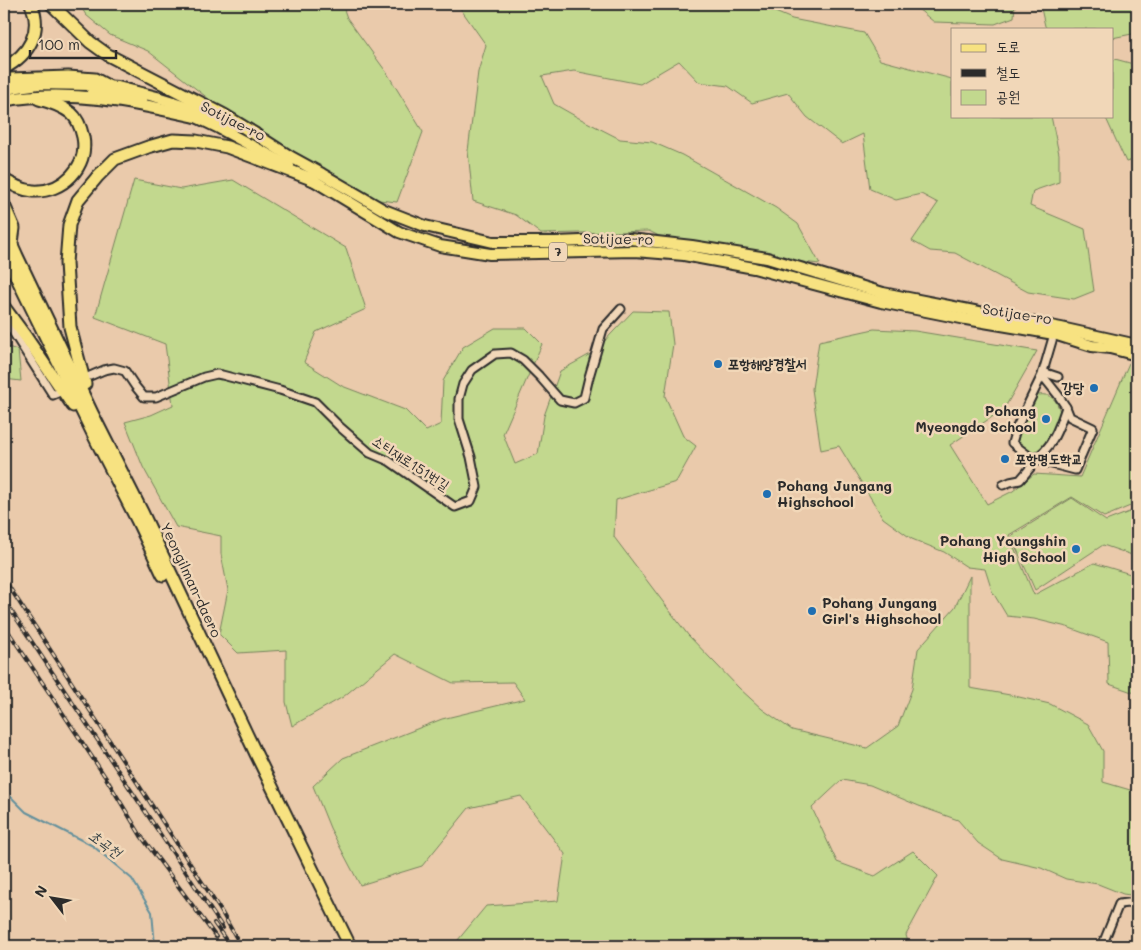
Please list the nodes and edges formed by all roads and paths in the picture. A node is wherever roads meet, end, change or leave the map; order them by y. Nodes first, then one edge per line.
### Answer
1 (31, 4) edge
2 (51, 4) edge
3 (4, 68) edge
4 (4, 81) edge
5 (108, 86) junction
6 (4, 89) edge
7 (4, 96) edge
8 (25, 98) junction
9 (4, 100) edge
10 (198, 117) junction
11 (255, 134) junction
12 (4, 180) edge
13 (314, 180) junction
14 (4, 205) edge
15 (4, 228) edge
16 (6, 249) edge
17 (4, 307) edge
18 (621, 309) dead end
19 (4, 318) edge
20 (1054, 334) junction
21 (1137, 345) edge
22 (1137, 355) edge
23 (1043, 374) junction
24 (90, 376) dead end
25 (1058, 377) dead end
26 (60, 392) dead end
27 (1066, 407) junction
28 (92, 412) junction
29 (97, 442) junction
30 (1033, 459) junction
31 (1003, 486) dead end
32 (1137, 902) edge
33 (342, 946) edge
34 (350, 946) edge
35 (1102, 946) edge

1 - 3 highway
2 - 11 highway
4 - 5 highway
5 - 6 main road, Sotijae-ro / 7
5 - 11 main road, Sotijae-ro / 7
7 - 10 main road, Sotijae-ro / 7
8 - 9 highway
8 - 10 highway
8 - 12 highway
10 - 13 main road, Sotijae-ro / 7
11 - 21 main road, Sotijae-ro / 7
13 - 20 main road, Sotijae-ro / 7
13 - 28 highway
14 - 16 highway
15 - 16 highway, Yeongilman-daero
16 - 28 highway, Yeongilman-daero
16 - 29 highway, Yeongilman-daero
17 - 29 highway
18 - 24 street, 소티재로151번길
19 - 26 street
20 - 22 main road, Sotijae-ro / 7
20 - 23 street
23 - 25 street
23 - 27 street
23 - 30 street
27 - 30 street
27 - 30 street
28 - 34 highway, Yeongilman-daero
29 - 33 highway, Yeongilman-daero
30 - 31 street
32 - 35 street

